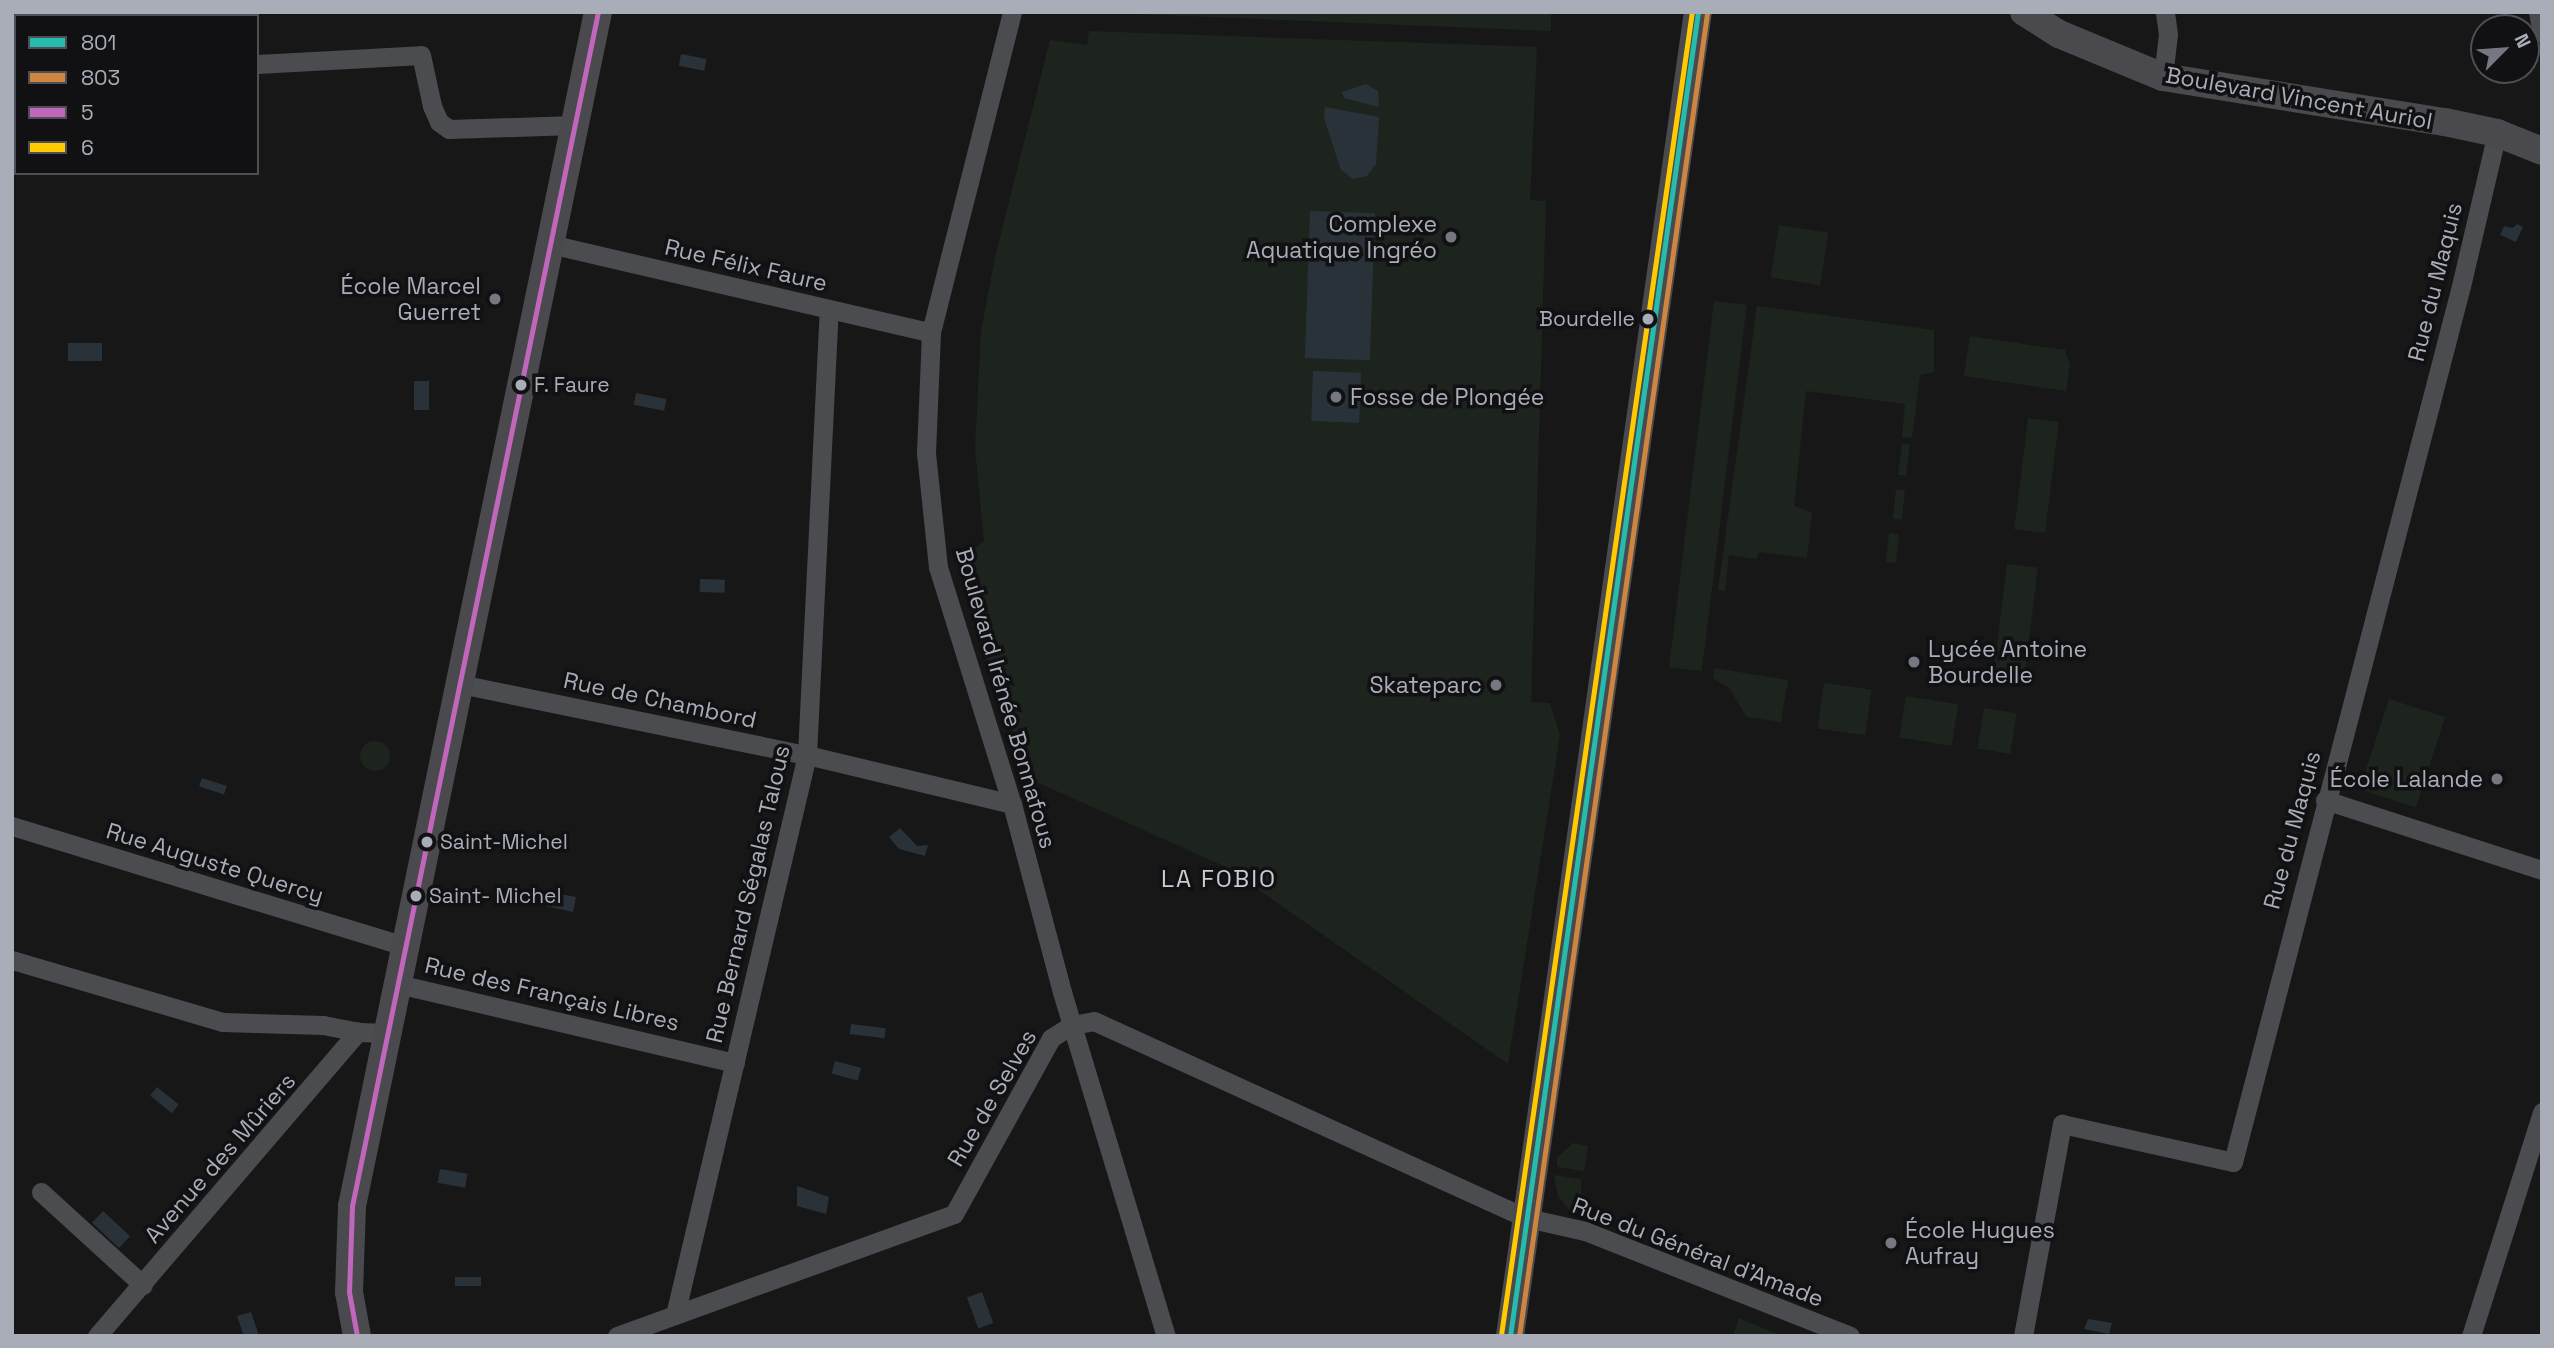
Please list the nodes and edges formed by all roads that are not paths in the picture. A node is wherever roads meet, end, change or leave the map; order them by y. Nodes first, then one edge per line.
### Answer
1 (598, 12) edge
2 (1012, 12) edge
3 (2024, 12) edge
4 (2165, 12) edge
5 (2538, 12) edge
6 (1698, 18) edge
7 (2542, 33) edge
8 (259, 64) edge
9 (2164, 77) junction
10 (573, 125) junction
11 (2497, 133) junction
12 (2542, 150) edge
13 (550, 244) junction
14 (829, 310) junction
15 (931, 333) junction
16 (460, 684) junction
17 (807, 755) junction
18 (2325, 800) junction
19 (1012, 804) junction
20 (12, 826) edge
21 (2542, 870) edge
22 (404, 946) junction
23 (12, 960) edge
24 (398, 984) junction
25 (1072, 1025) junction
26 (358, 1032) junction
27 (387, 1033) junction
28 (735, 1063) junction
29 (2542, 1112) edge
30 (41, 1192) dead end
31 (1527, 1218) junction
32 (143, 1285) junction
33 (676, 1315) junction
34 (97, 1336) edge
35 (357, 1336) edge
36 (617, 1336) edge
37 (1166, 1336) edge
38 (1510, 1336) edge
39 (1850, 1336) edge
40 (2023, 1336) edge
41 (2471, 1336) edge

1 - 10 main road
2 - 15 street, Boulevard Irénée Bonnafous
3 - 9 main road, Boulevard Vincent Auriol
4 - 9 street
5 - 7 street
6 - 31 main road
8 - 10 street
9 - 11 main road, Boulevard Vincent Auriol
10 - 13 main road
11 - 12 main road, Boulevard Vincent Auriol
11 - 18 street, Rue du Maquis
13 - 14 street, Rue Félix Faure
13 - 16 main road
14 - 15 street, Rue Félix Faure
14 - 17 street, Rue Bernard Ségalas Talous
15 - 19 street, Boulevard Irénée Bonnafous
16 - 17 street, Rue de Chambord
16 - 22 main road
17 - 19 street, Rue de Chambord
17 - 28 street, Rue Bernard Ségalas Talous
18 - 21 street
18 - 40 street, Rue du Maquis
19 - 25 street, Boulevard Irénée Bonnafous
20 - 22 street, Rue Auguste Quercy
22 - 24 main road
23 - 26 street
24 - 27 main road
24 - 28 street, Rue des Français Libres
25 - 31 street, Rue de Selves
25 - 33 street, Rue de Selves
25 - 37 street, Boulevard Irénée Bonnafous
26 - 27 street
26 - 32 street, Avenue des Mûriers
27 - 35 main road
28 - 33 street, Rue Bernard Ségalas Talous
29 - 41 street
30 - 32 street
31 - 38 main road
31 - 39 street, Rue du Général d'Amade
32 - 34 street, Avenue des Mûriers
33 - 36 street, Rue de Selves

